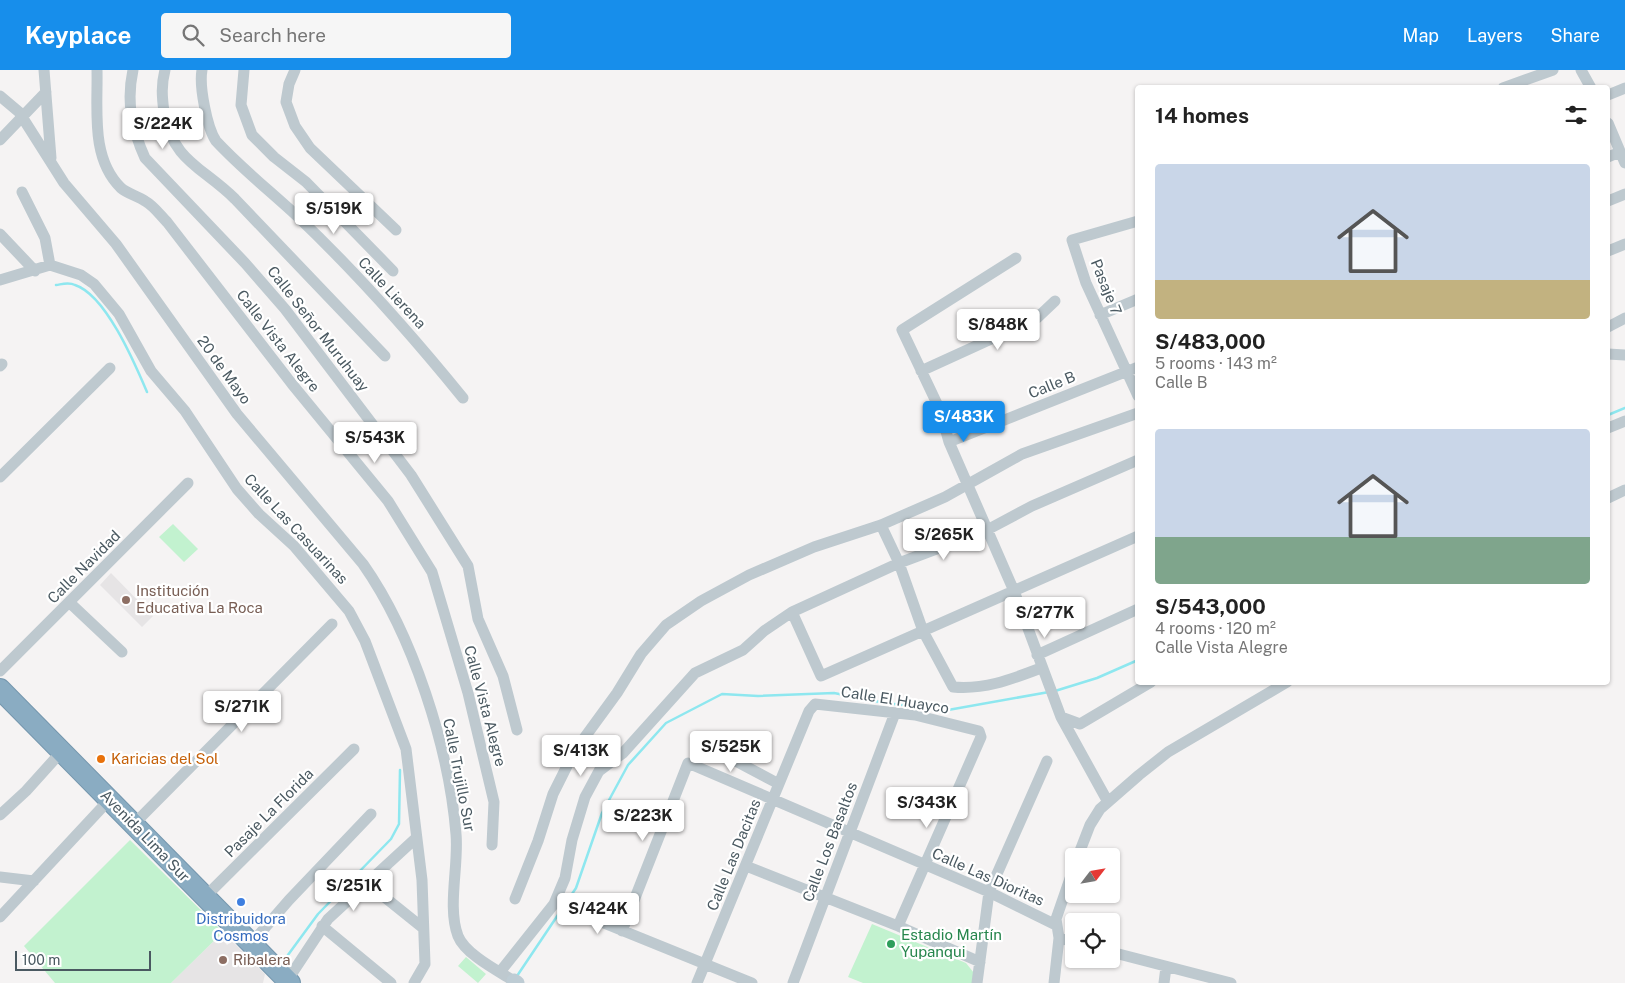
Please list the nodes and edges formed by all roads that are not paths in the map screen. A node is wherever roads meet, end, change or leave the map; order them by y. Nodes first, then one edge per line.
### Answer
1 (44, 70) edge
2 (97, 70) edge
3 (133, 70) edge
4 (165, 70) edge
5 (202, 70) edge
6 (244, 70) edge
7 (295, 70) edge
8 (1553, 70) edge
9 (1581, 70) edge
10 (1512, 85) edge
11 (1588, 85) edge
12 (1625, 88) edge
13 (46, 92) junction
14 (1610, 94) edge
15 (0, 96) edge
16 (23, 117) junction
17 (1610, 128) edge
18 (0, 140) edge
19 (1620, 152) junction
20 (1610, 156) edge
21 (1625, 163) edge
22 (52, 165) junction
23 (22, 192) dead end
24 (1625, 194) edge
25 (1610, 200) edge
26 (1135, 221) edge
27 (396, 230) dead end
28 (0, 234) edge
29 (1625, 244) edge
30 (1610, 250) edge
31 (1016, 258) dead end
32 (50, 265) junction
33 (35, 271) junction
34 (393, 271) dead end
35 (0, 280) edge
36 (1055, 301) dead end
37 (1135, 301) edge
38 (1100, 315) junction
39 (1625, 318) edge
40 (1610, 326) edge
41 (1610, 354) edge
42 (1625, 355) edge
43 (385, 356) dead end
44 (110, 368) dead end
45 (1133, 369) edge
46 (921, 371) junction
47 (463, 398) dead end
48 (1135, 414) edge
49 (1625, 421) edge
50 (1610, 427) edge
51 (950, 442) junction
52 (1135, 461) edge
53 (0, 477) edge
54 (188, 483) dead end
55 (968, 483) junction
56 (1625, 490) edge
57 (1610, 497) edge
58 (881, 526) junction
59 (987, 530) junction
60 (1135, 537) edge
61 (899, 564) junction
62 (379, 587) joint
63 (1014, 591) junction
64 (70, 603) junction
65 (1135, 610) edge
66 (792, 612) junction
67 (332, 624) dead end
68 (923, 631) junction
69 (122, 652) dead end
70 (1036, 655) junction
71 (1041, 668) junction
72 (0, 671) edge
73 (1145, 685) edge
74 (1264, 685) edge
75 (1281, 685) edge
76 (0, 689) edge
77 (1268, 693) junction
78 (809, 711) joint
79 (895, 713) junction
80 (1061, 717) junction
81 (517, 730) dead end
82 (696, 740) dead end
83 (354, 749) dead end
84 (62, 751) junction
85 (1047, 761) dead end
86 (779, 784) junction
87 (109, 800) junction
88 (772, 800) junction
89 (1108, 802) junction
90 (371, 814) dead end
91 (0, 815) edge
92 (133, 825) junction
93 (850, 833) junction
94 (415, 839) junction
95 (492, 845) dead end
96 (1081, 848) edge
97 (925, 865) junction
98 (746, 866) junction
99 (0, 877) edge
100 (34, 881) junction
101 (368, 883) junction
102 (1065, 891) edge
103 (989, 892) junction
104 (824, 896) junction
105 (205, 898) junction
106 (515, 899) dead end
107 (584, 915) dead end
108 (0, 918) edge
109 (1056, 924) junction
110 (322, 926) junction
111 (898, 926) junction
112 (423, 928) junction
113 (622, 931) junction
114 (1059, 938) junction
115 (1065, 940) edge
116 (251, 944) junction
117 (1120, 954) edge
118 (980, 962) junction
119 (705, 965) junction
120 (1166, 967) junction
121 (500, 972) junction
122 (280, 981) edge
123 (515, 982) edge
124 (391, 983) edge
125 (414, 983) edge
126 (697, 983) edge
127 (752, 983) edge
128 (792, 983) edge
129 (977, 983) edge
130 (1054, 983) edge
131 (1164, 983) edge
132 (1231, 983) edge

1 - 13 street
2 - 95 street, Calle Vista Alegre
3 - 81 street, Calle Señor Muruhuay
4 - 43 street
5 - 47 street, Calle Lierena
6 - 34 street
7 - 27 street
8 - 10 street
9 - 11 street
12 - 14 street
13 - 16 street
13 - 22 street
15 - 16 street, 20 de Mayo
16 - 18 street
16 - 22 street, 20 de Mayo
17 - 19 street
19 - 20 street
19 - 21 street
22 - 62 street, 20 de Mayo
23 - 32 street
24 - 25 street
26 - 38 street, Pasaje 7
28 - 33 street
29 - 30 street
31 - 46 street
32 - 33 street
32 - 94 street, Calle Las Casuarinas
33 - 35 street
36 - 46 street
37 - 38 street
38 - 45 street, Pasaje 7
39 - 40 street
41 - 42 street
44 - 53 street
45 - 51 street, Calle B
46 - 51 street
48 - 55 street
49 - 50 street
51 - 55 street
52 - 59 street
54 - 64 street, Calle Navidad
55 - 58 street
55 - 59 street
56 - 57 street
58 - 61 street
58 - 106 street
59 - 61 street
59 - 63 street
60 - 63 street
61 - 66 street
61 - 68 street
62 - 121 street, Calle Trujillo Sur
63 - 68 street
63 - 70 street
64 - 69 street
64 - 72 street, Calle Navidad
65 - 70 street
66 - 68 street
66 - 121 street
67 - 92 street
68 - 71 street
70 - 71 street
71 - 80 street
73 - 80 street
74 - 77 street
75 - 77 street
76 - 84 highway, Avenida Lima Sur
77 - 89 street
78 - 79 street, Calle El Huayco
78 - 86 street, Calle Las Dacitas
79 - 93 street, Calle Los Basaltos
79 - 97 street, Calle El Huayco
80 - 89 street
82 - 86 street
83 - 105 street, Pasaje La Florida
84 - 87 highway, Avenida Lima Sur
84 - 91 street
85 - 103 street
86 - 88 street, Calle Las Dacitas
87 - 92 highway, Avenida Lima Sur
87 - 100 street
88 - 93 street, Calle Las Dioritas
88 - 98 street, Calle Las Dacitas
88 - 113 street, Calle Las Dioritas
89 - 96 street
90 - 116 street
92 - 105 highway, Avenida Lima Sur
93 - 97 street, Calle Las Dioritas
93 - 104 street, Calle Los Basaltos
94 - 101 street
94 - 112 street, Calle Las Casuarinas
97 - 103 street, Calle Las Dioritas
97 - 111 street
98 - 104 street
98 - 119 street, Calle Las Dacitas
99 - 100 street
100 - 108 street
101 - 110 street
101 - 112 street
102 - 109 street
103 - 109 street, Calle Las Dioritas
103 - 118 street
104 - 111 street
104 - 128 street, Calle Los Basaltos
105 - 116 highway, Avenida Lima Sur
107 - 113 street
109 - 114 street
110 - 122 street
110 - 124 street
111 - 118 street
112 - 125 street, Calle Las Casuarinas
113 - 119 street
114 - 115 street
114 - 130 street
116 - 122 highway, Avenida Lima Sur
117 - 120 street
118 - 129 street
119 - 126 street, Calle Las Dacitas
119 - 127 street
120 - 131 street
120 - 132 street
121 - 123 street, Calle Trujillo Sur

